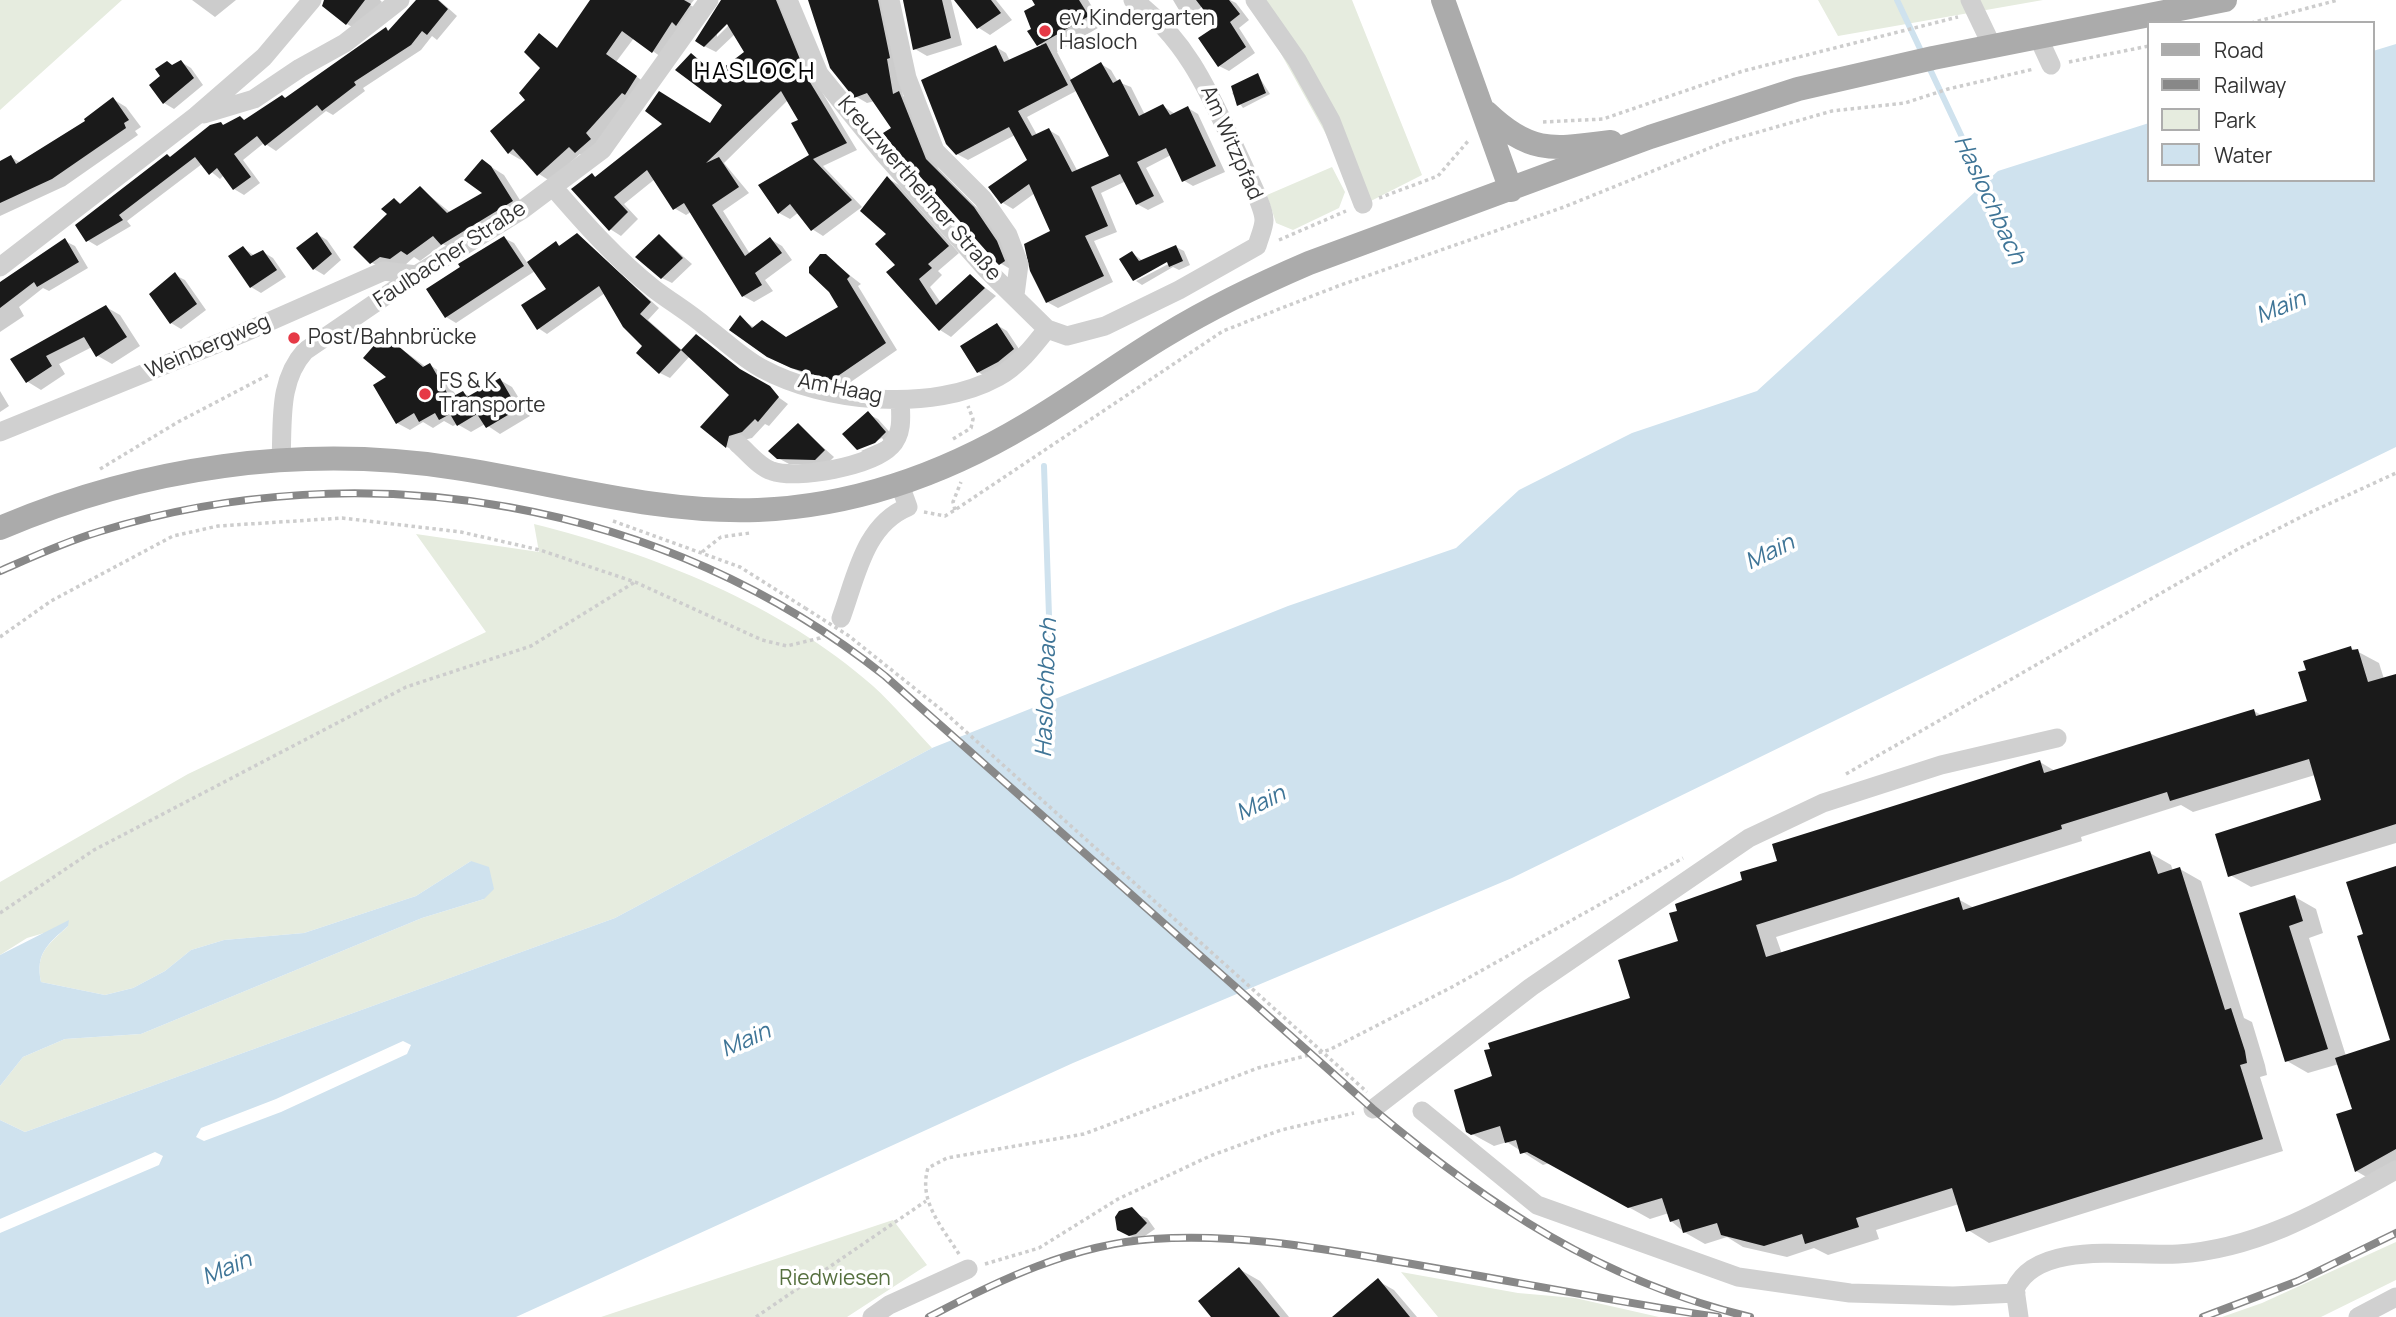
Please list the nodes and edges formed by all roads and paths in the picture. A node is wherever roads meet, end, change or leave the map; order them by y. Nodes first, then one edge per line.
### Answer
1 (312, 0) edge
2 (400, 0) edge
3 (709, 0) edge
4 (788, 0) edge
5 (890, 0) edge
6 (1133, 0) edge
7 (1255, 0) edge
8 (1443, 0) edge
9 (2338, 0) edge
10 (1974, 6) edge
11 (2211, 10) edge
12 (2259, 21) edge
13 (1900, 33) dead end
14 (2039, 39) junction
15 (1993, 48) junction
16 (2051, 65) dead end
17 (1948, 89) dead end
18 (1482, 107) junction
19 (196, 116) junction
20 (1650, 137) junction
21 (553, 187) junction
22 (1511, 190) junction
23 (1363, 204) dead end
24 (29, 242) junction
25 (0, 246) edge
26 (0, 267) edge
27 (416, 275) junction
28 (1015, 295) junction
29 (1047, 329) junction
30 (292, 365) junction
31 (900, 400) junction
32 (0, 432) edge
33 (738, 444) dead end
34 (281, 460) junction
35 (99, 470) dead end
36 (2396, 473) edge
37 (904, 496) junction
38 (0, 528) edge
39 (702, 552) dead end
40 (635, 582) junction
41 (841, 618) joint
42 (0, 636) edge
43 (2057, 738) dead end
44 (1845, 774) dead end
45 (1688, 855) dead end
46 (0, 913) edge
47 (1370, 1100) junction
48 (1422, 1111) dead end
49 (2396, 1170) edge
50 (926, 1200) junction
51 (968, 1269) junction
52 (2396, 1297) edge
53 (2017, 1305) edge
54 (756, 1317) edge
55 (872, 1317) edge
56 (2358, 1317) edge

1 - 19 street
2 - 19 street
3 - 21 street, Faulbacher Straße
4 - 28 street, Kreuzwertheimer Straße
5 - 28 street
6 - 29 street, Am Witzpfad
7 - 23 street
8 - 18 main road
9 - 12 path
10 - 13 path
10 - 15 street
11 - 14 main road
14 - 15 main road
14 - 16 street
15 - 20 main road
17 - 37 path
18 - 20 main road
18 - 22 main road
19 - 24 street
20 - 22 main road
21 - 27 street, Faulbacher Straße
21 - 31 street, Am Haag
22 - 37 main road
24 - 25 street
24 - 26 street
27 - 30 street, Faulbacher Straße
27 - 32 street, Weinbergweg
28 - 29 street, Kreuzwertheimer Straße
29 - 31 street, Am Haag
30 - 34 street
30 - 35 path
31 - 33 street
34 - 37 main road
34 - 38 main road
36 - 44 path
37 - 41 street
39 - 47 path, bridge
40 - 41 path
40 - 42 path
40 - 46 path
43 - 47 street
45 - 50 path
47 - 51 path
48 - 53 street
49 - 53 street
50 - 51 path
50 - 54 path
51 - 55 street
52 - 56 street

